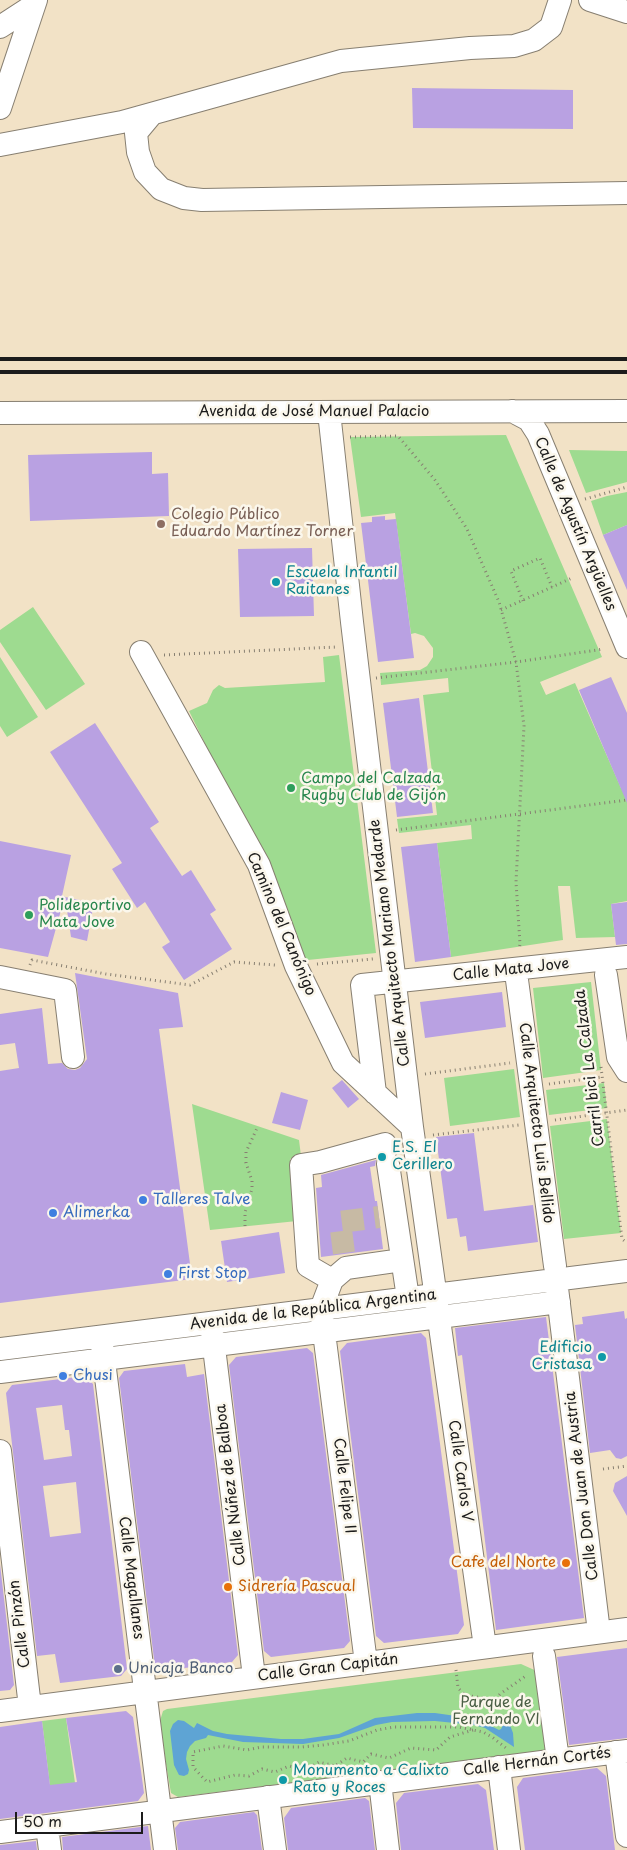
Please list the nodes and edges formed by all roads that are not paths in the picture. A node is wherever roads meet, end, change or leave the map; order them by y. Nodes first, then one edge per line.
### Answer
1 (560, 0) edge
2 (590, 0) edge
3 (35, 2) edge
4 (627, 12) edge
5 (0, 26) edge
6 (23, 41) junction
7 (0, 57) edge
8 (0, 108) edge
9 (151, 115) junction
10 (0, 145) edge
11 (627, 193) edge
12 (512, 411) junction
13 (329, 412) junction
14 (627, 412) edge
15 (0, 413) edge
16 (626, 642) edge
17 (142, 654) road end
18 (627, 957) edge
19 (606, 975) dead end
20 (0, 977) edge
21 (517, 980) dead end
22 (396, 982) junction
23 (73, 1057) dead end
24 (619, 1073) edge
25 (375, 1093) junction
26 (412, 1127) junction
27 (402, 1260) junction
28 (341, 1267) junction
29 (627, 1271) edge
30 (556, 1273) junction
31 (435, 1294) junction
32 (408, 1298) junction
33 (559, 1302) junction
34 (321, 1309) junction
35 (439, 1317) junction
36 (211, 1322) junction
37 (324, 1332) junction
38 (101, 1336) junction
39 (214, 1345) junction
40 (0, 1349) edge
41 (104, 1359) junction
42 (0, 1372) edge
43 (0, 1451) edge
44 (627, 1629) edge
45 (599, 1632) junction
46 (485, 1647) junction
47 (545, 1659) road end
48 (366, 1663) junction
49 (254, 1677) junction
50 (145, 1692) junction
51 (30, 1707) junction
52 (0, 1711) edge
53 (622, 1751) edge
54 (506, 1760) junction
55 (558, 1760) junction
56 (380, 1782) junction
57 (268, 1797) junction
58 (160, 1811) junction
59 (0, 1832) edge
60 (627, 1836) edge
61 (165, 1850) edge
62 (275, 1850) edge
63 (388, 1850) edge
64 (509, 1850) edge

1 - 9 street
2 - 4 street
3 - 5 street
3 - 6 street
6 - 7 street
6 - 8 street
9 - 10 street
9 - 11 street
12 - 13 street, Avenida de José Manuel Palacio
12 - 14 street, Avenida de José Manuel Palacio
12 - 16 street, Calle de Agustín Argüelles
13 - 15 street, Avenida de José Manuel Palacio
13 - 22 street, Calle Arquitecto Mariano Medarde
17 - 25 street, Camino del Canónigo
18 - 22 street, Calle Mata Jove
19 - 24 street
20 - 23 street
21 - 30 street, Calle Arquitecto Luis Bellido
22 - 25 street, Calle Mata Jove
22 - 26 street, Calle Arquitecto Mariano Medarde
25 - 26 street, Camino del Canónigo
26 - 31 street, Calle Arquitecto Mariano Medarde
27 - 28 street
27 - 28 street
27 - 32 street
28 - 34 street
29 - 30 street, Avenida de la República Argentina
30 - 31 street, Avenida de la República Argentina
30 - 33 street, Calle Don Juan de Austria
31 - 32 street, Avenida de la República Argentina
31 - 35 street, Calle Carlos V
32 - 34 street, Avenida de la República Argentina
33 - 35 street, Avenida de la República Argentina
33 - 45 street, Calle Don Juan de Austria
34 - 36 street, Avenida de la República Argentina
34 - 37 street, Calle Felipe II
35 - 37 street, Avenida de la República Argentina
35 - 46 street, Calle Carlos V
36 - 38 street, Avenida de la República Argentina
36 - 39 street, Calle Núñez de Balboa
37 - 39 street, Avenida de la República Argentina
37 - 48 street, Calle Felipe II
38 - 40 street, Avenida de la República Argentina
38 - 41 street, Calle Magallanes
39 - 41 street, Avenida de la República Argentina
39 - 49 street, Calle Núñez de Balboa
41 - 42 street, Avenida de la República Argentina
41 - 50 street, Calle Magallanes
43 - 51 street, Calle Pinzón
44 - 45 street, Calle Gran Capitán
45 - 46 street, Calle Gran Capitán
46 - 48 street, Calle Gran Capitán
47 - 55 street
48 - 49 street, Calle Gran Capitán
49 - 50 street, Calle Gran Capitán
50 - 51 street, Calle Gran Capitán
50 - 58 street, Calle Magallanes
51 - 52 street, Calle Gran Capitán
53 - 55 street, Calle Hernán Cortés
53 - 60 street
54 - 55 street, Calle Hernán Cortés
54 - 56 street, Calle Hernán Cortés
54 - 64 street
56 - 57 street, Calle Hernán Cortés
56 - 63 street
57 - 58 street, Calle Hernán Cortés
57 - 62 street
58 - 59 street, Calle Hernán Cortés
58 - 61 street, Calle Magallanes

